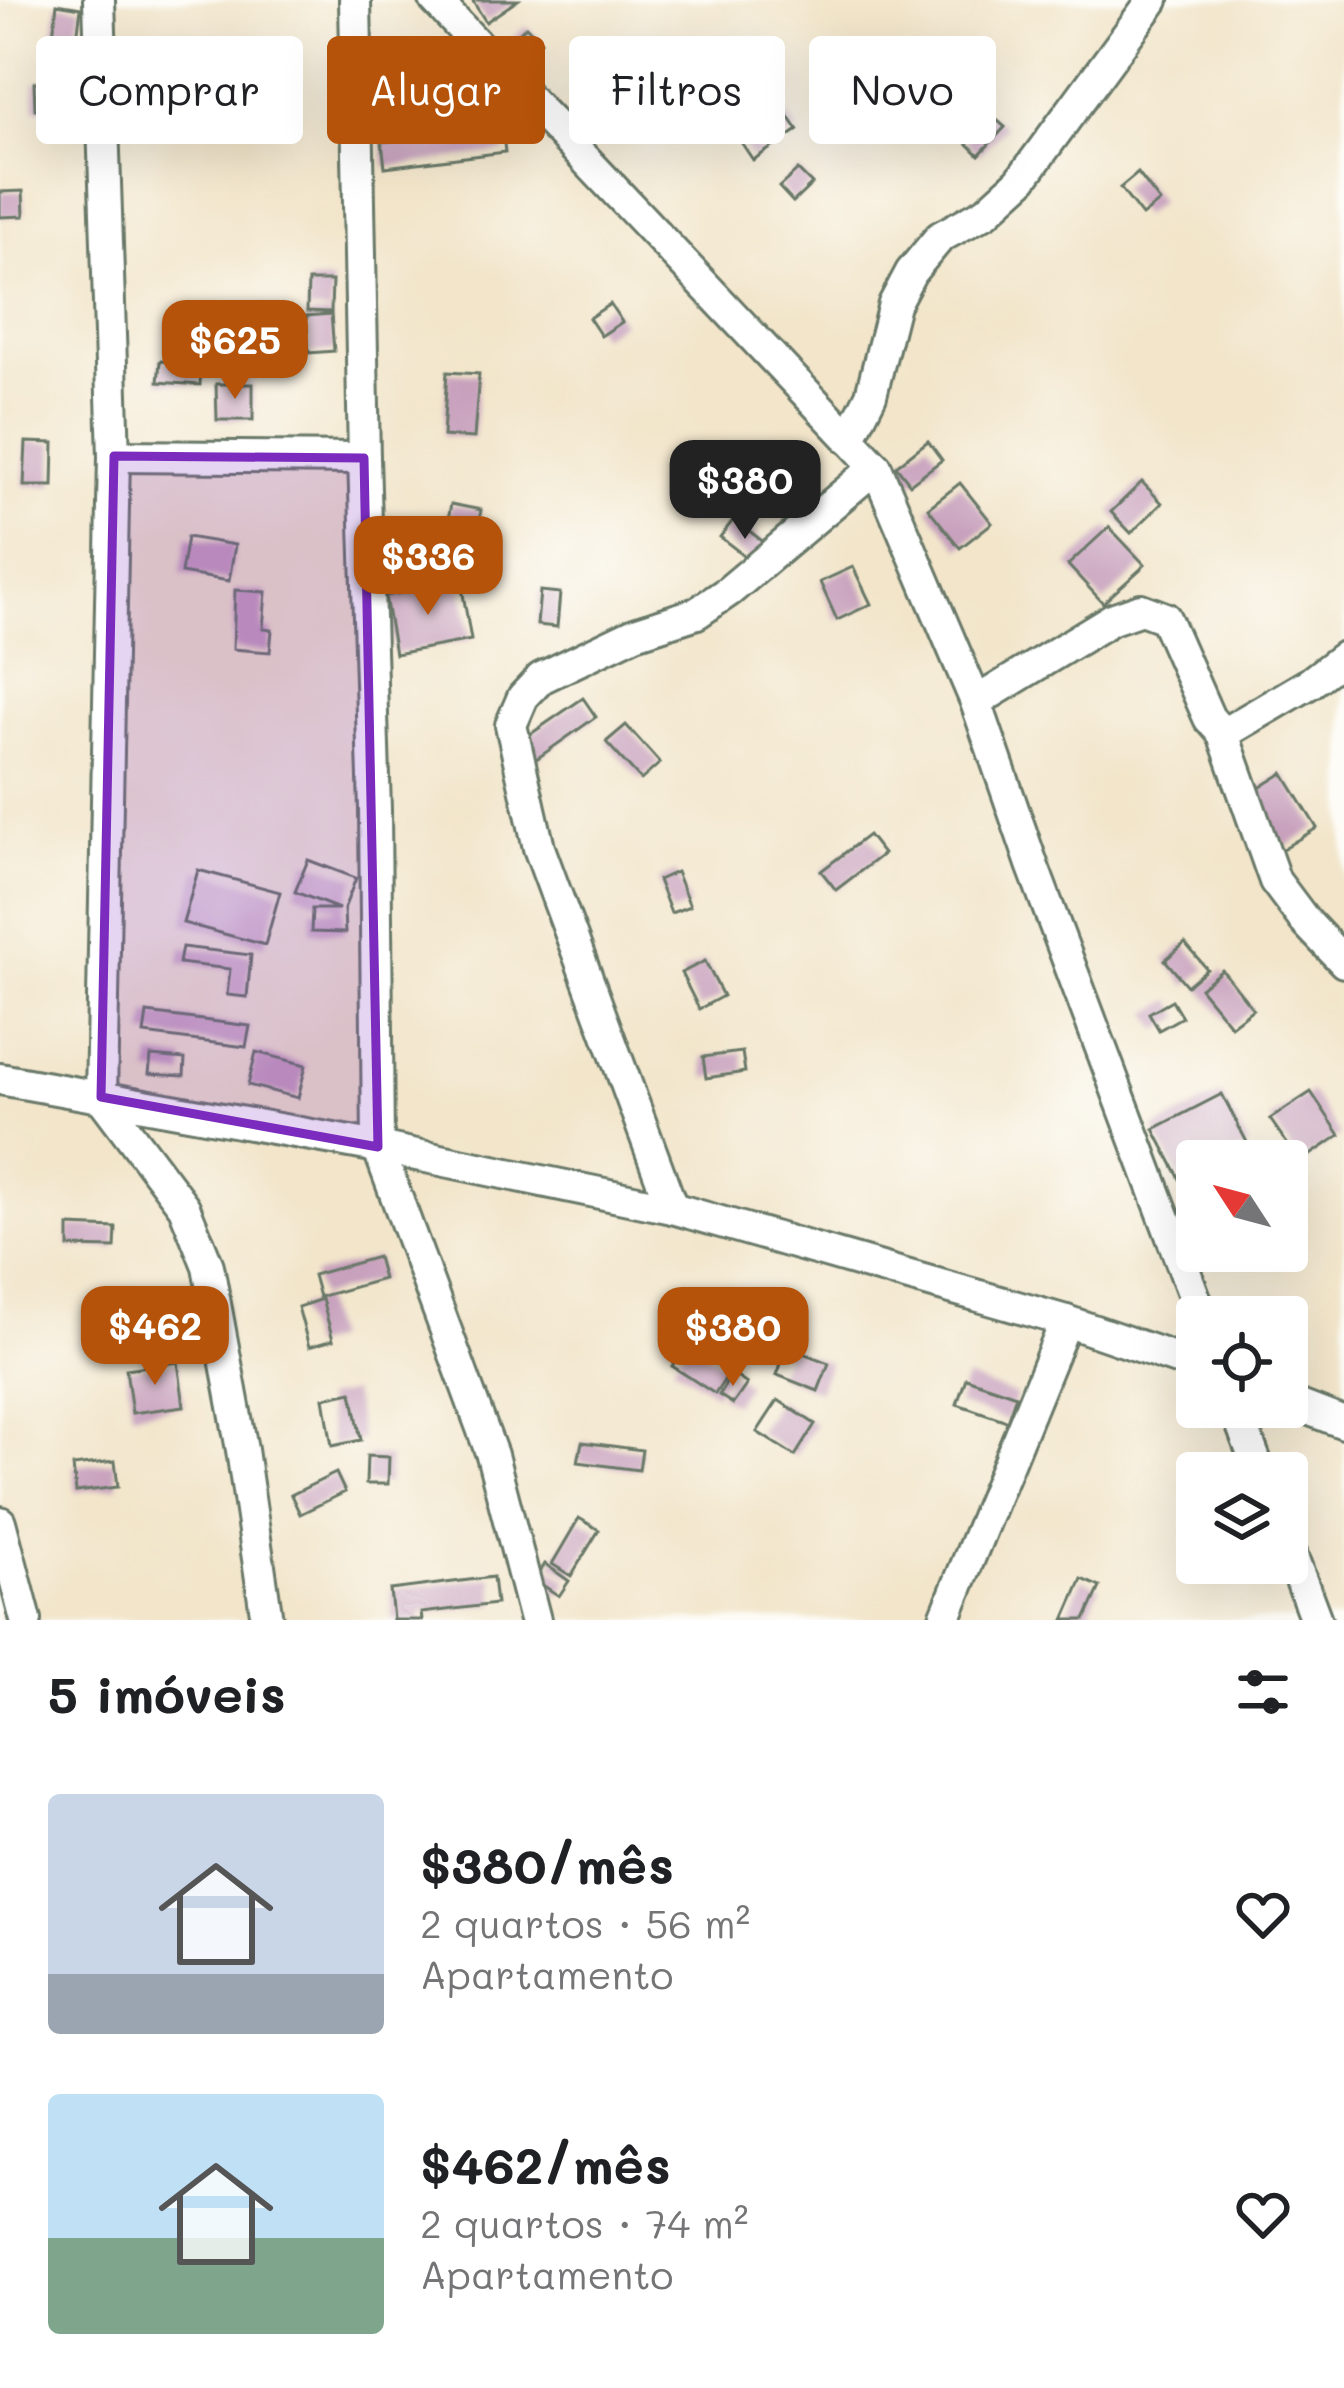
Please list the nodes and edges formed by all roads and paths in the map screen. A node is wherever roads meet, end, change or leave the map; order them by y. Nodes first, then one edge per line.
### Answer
1 (99, 0) edge
2 (355, 0) edge
3 (435, 0) edge
4 (1153, 0) edge
5 (849, 439) junction
6 (114, 456) junction
7 (364, 458) junction
8 (876, 467) junction
9 (1344, 657) edge
10 (976, 701) junction
11 (1223, 734) junction
12 (1344, 962) edge
13 (0, 1079) edge
14 (101, 1097) junction
15 (378, 1147) junction
16 (672, 1208) junction
17 (1194, 1296) edge
18 (1066, 1321) junction
19 (1176, 1359) edge
20 (1308, 1409) edge
21 (1344, 1423) edge
22 (0, 1522) edge
23 (1302, 1584) edge
24 (26, 1620) edge
25 (267, 1620) edge
26 (535, 1620) edge
27 (944, 1620) edge
28 (1316, 1620) edge

1 - 6 street
2 - 7 street
3 - 5 street
4 - 5 street
5 - 8 street
6 - 7 street
6 - 14 street
7 - 15 street
8 - 10 street
8 - 16 street
9 - 11 street
10 - 11 street
10 - 17 street
11 - 12 street
13 - 14 street
14 - 15 street
14 - 25 street
15 - 16 street
15 - 26 street
16 - 18 street
18 - 19 street
18 - 27 street
20 - 21 street
22 - 24 street
23 - 28 street

